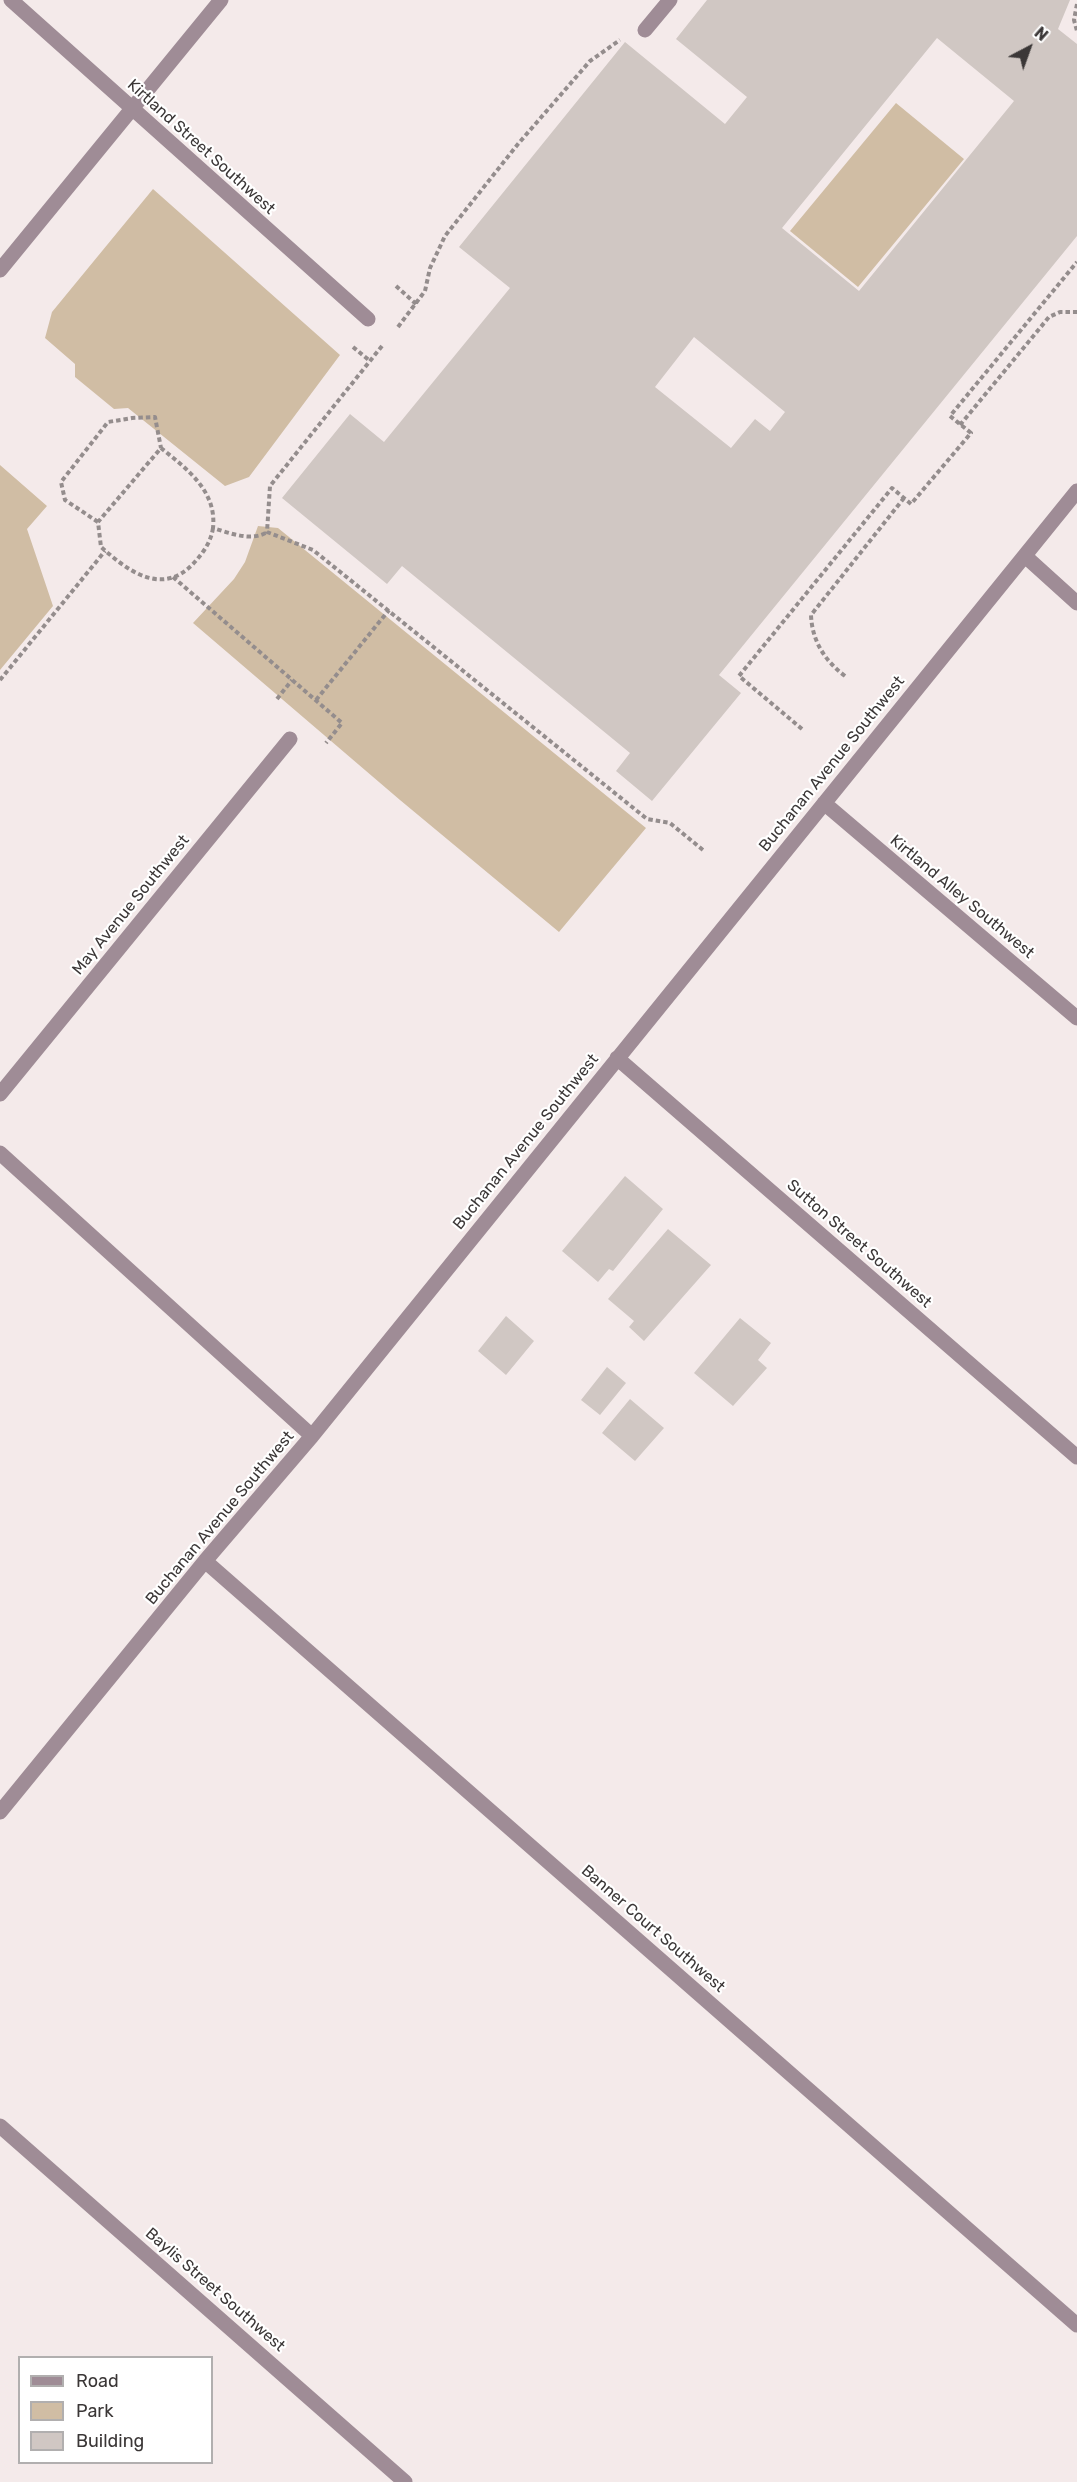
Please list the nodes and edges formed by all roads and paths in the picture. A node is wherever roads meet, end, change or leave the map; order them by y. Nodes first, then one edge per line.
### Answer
1 (11, 0) edge
2 (221, 0) edge
3 (670, 0) edge
4 (1077, 4) edge
5 (645, 30) joint
6 (1077, 31) edge
7 (132, 110) junction
8 (1077, 262) edge
9 (0, 270) edge
10 (396, 286) dead end
11 (416, 304) junction
12 (1077, 312) edge
13 (368, 319) dead end
14 (397, 329) dead end
15 (346, 340) dead end
16 (383, 345) dead end
17 (370, 361) junction
18 (960, 425) junction
19 (161, 448) junction
20 (1077, 490) edge
21 (904, 498) junction
22 (98, 522) junction
23 (213, 528) junction
24 (267, 532) junction
25 (105, 551) junction
26 (1024, 556) junction
27 (173, 577) junction
28 (1077, 603) edge
29 (390, 610) junction
30 (845, 676) dead end
31 (0, 680) edge
32 (292, 680) junction
33 (277, 699) dead end
34 (316, 700) junction
35 (802, 729) dead end
36 (290, 739) dead end
37 (326, 742) dead end
38 (824, 803) junction
39 (703, 850) dead end
40 (1077, 1018) edge
41 (617, 1058) junction
42 (0, 1094) edge
43 (0, 1153) edge
44 (312, 1436) junction
45 (1077, 1457) edge
46 (205, 1561) junction
47 (0, 1812) edge
48 (0, 2126) edge
49 (1077, 2325) edge
50 (405, 2482) edge

1 - 7 street, Kirtland Street Southwest
2 - 7 street
3 - 5 street
4 - 6 path
5 - 11 path
7 - 9 street
7 - 13 street, Kirtland Street Southwest
8 - 18 path
10 - 11 path
11 - 14 path
12 - 18 path
15 - 17 path
16 - 17 path
17 - 24 path
18 - 21 path
19 - 22 path
19 - 22 path
19 - 23 path
20 - 26 street, Buchanan Avenue Southwest
21 - 30 path
21 - 35 path
22 - 25 path
23 - 24 path
23 - 27 path
24 - 29 path
25 - 27 path
25 - 31 path
26 - 28 street
26 - 38 street, Buchanan Avenue Southwest
27 - 32 path
29 - 34 path
29 - 39 path
32 - 33 path
32 - 34 path
34 - 37 path
36 - 42 street, May Avenue Southwest
38 - 40 street, Kirtland Alley Southwest
38 - 41 street, Buchanan Avenue Southwest
41 - 44 street, Buchanan Avenue Southwest
41 - 45 street, Sutton Street Southwest
43 - 44 street
44 - 46 street, Buchanan Avenue Southwest
46 - 47 street, Buchanan Avenue Southwest
46 - 49 street, Banner Court Southwest
48 - 50 street, Baylis Street Southwest

